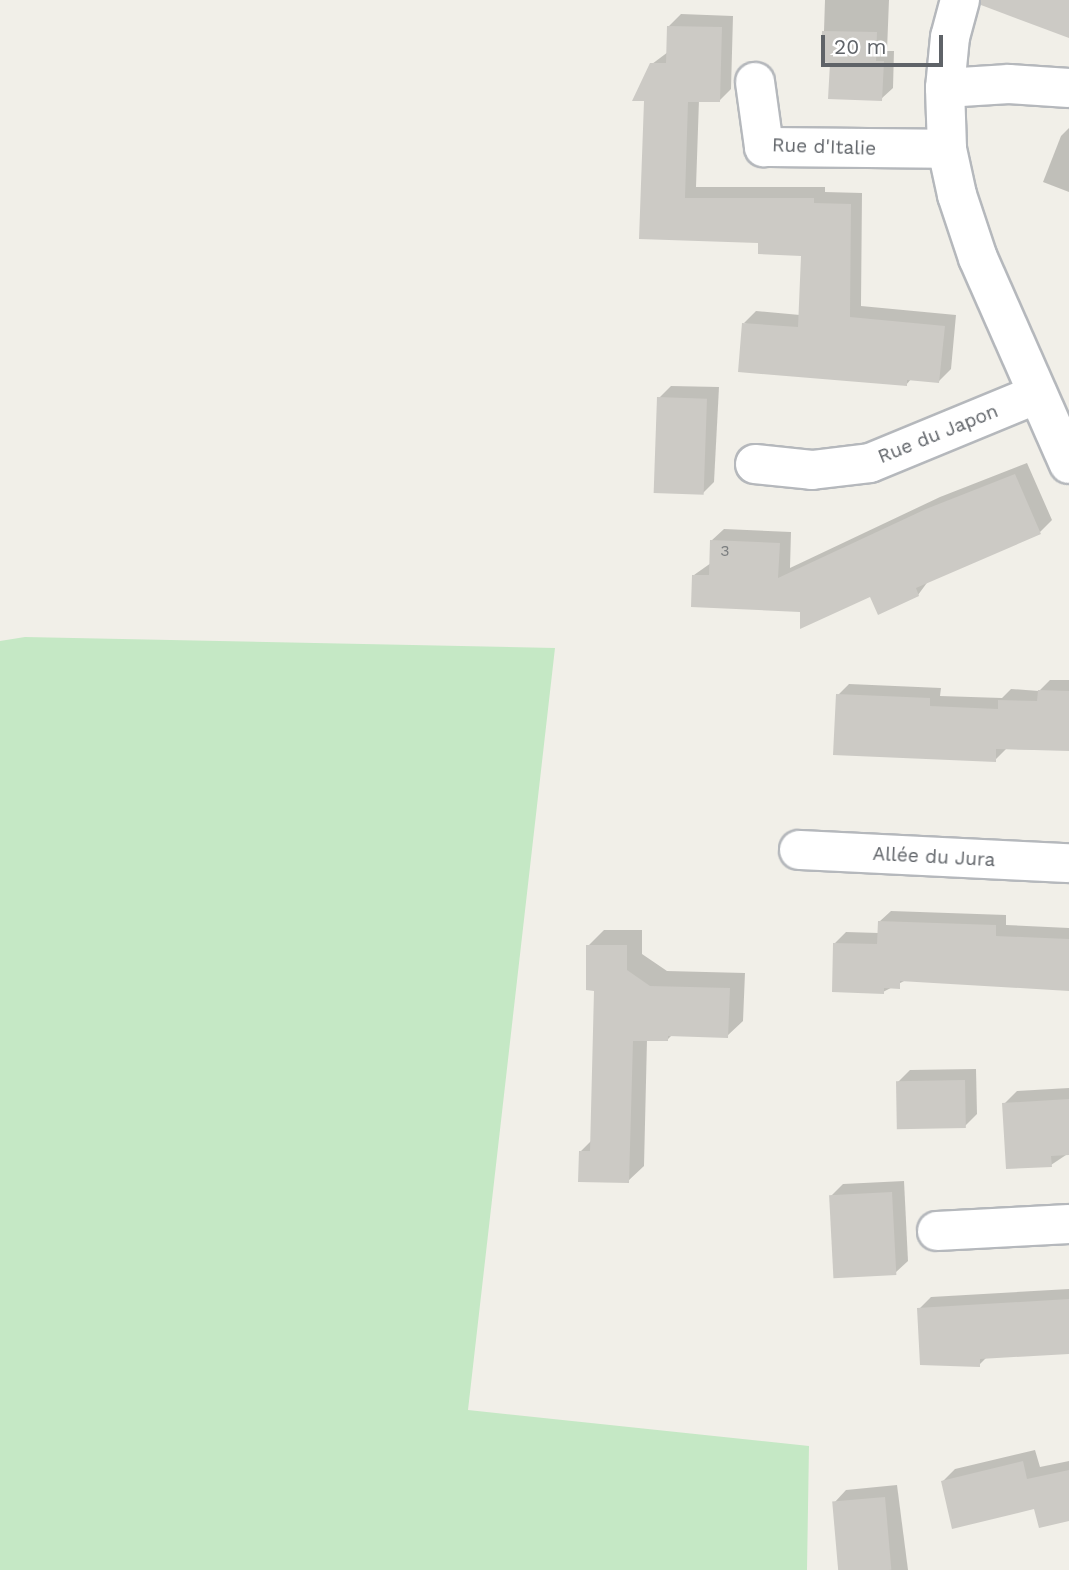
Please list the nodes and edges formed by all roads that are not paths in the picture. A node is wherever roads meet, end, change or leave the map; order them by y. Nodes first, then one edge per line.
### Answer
1 (960, 0) edge
2 (755, 82) dead end
3 (945, 88) junction
4 (1069, 88) edge
5 (947, 149) junction
6 (1037, 394) junction
7 (755, 464) dead end
8 (1069, 464) edge
9 (799, 850) dead end
10 (1069, 863) edge
11 (1069, 1224) edge
12 (937, 1231) dead end

1 - 3 street
2 - 5 street, Rue d'Italie
3 - 4 street
3 - 5 street
5 - 6 street
6 - 7 street, Rue du Japon
6 - 8 street
9 - 10 street, Allée du Jura
11 - 12 street

